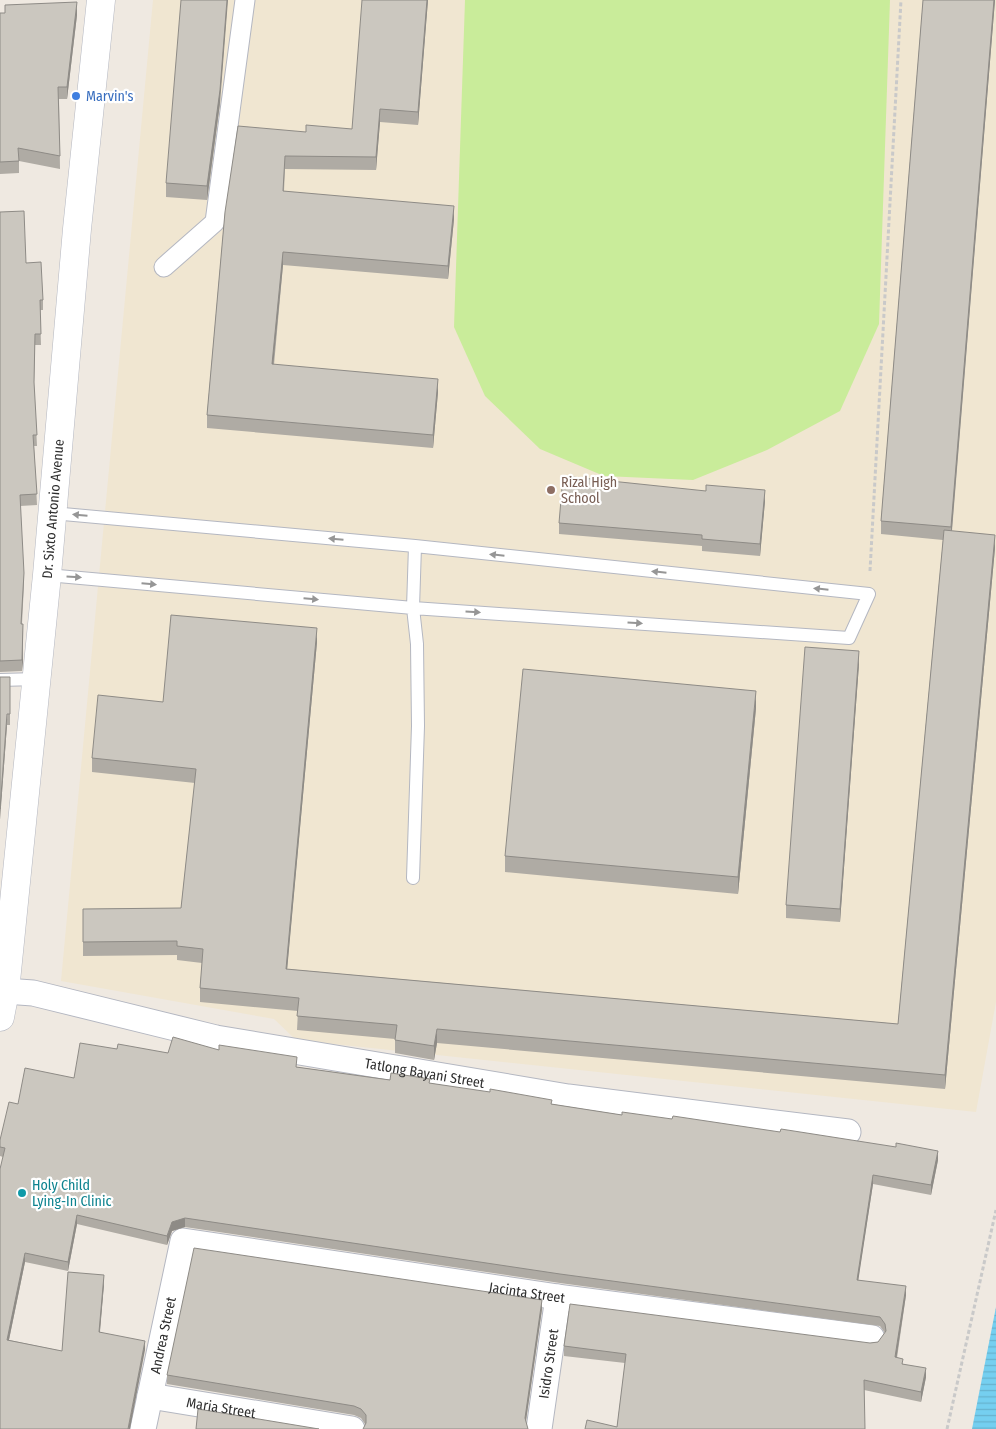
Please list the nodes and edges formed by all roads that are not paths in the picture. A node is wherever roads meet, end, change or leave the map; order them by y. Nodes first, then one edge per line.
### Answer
1 (101, 0) edge
2 (245, 0) edge
3 (164, 267) dead end
4 (52, 513) junction
5 (414, 546) junction
6 (47, 575) junction
7 (413, 608) junction
8 (37, 679) junction
9 (0, 680) edge
10 (413, 878) dead end
11 (6, 991) junction
12 (0, 1017) edge
13 (848, 1132) dead end
14 (183, 1241) joint
15 (558, 1297) junction
16 (872, 1338) dead end
17 (150, 1396) junction
18 (143, 1429) edge
19 (352, 1429) edge
20 (539, 1429) edge

1 - 4 main road, Dr. Sixto Antonio Avenue
2 - 3 street
5 -> 4 lane
4 - 6 main road, Dr. Sixto Antonio Avenue
5 - 7 lane
7 -> 5 lane
6 -> 7 lane
6 - 8 main road, Dr. Sixto Antonio Avenue
7 - 10 lane
8 - 9 lane
8 - 11 main road, Dr. Sixto Antonio Avenue
11 - 12 main road, Dr. Sixto Antonio Avenue
11 - 13 street, Tatlong Bayani Street
14 - 15 street, Jacinta Street
14 - 17 street, Andrea Street
15 - 16 street, Jacinta Street
15 - 20 street, Isidro Street
17 - 18 street, Andrea Street
17 - 19 street, Maria Street

